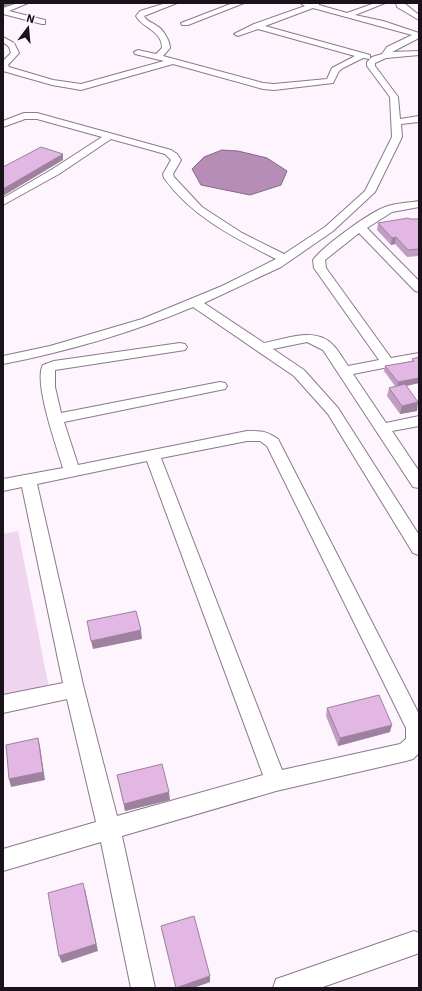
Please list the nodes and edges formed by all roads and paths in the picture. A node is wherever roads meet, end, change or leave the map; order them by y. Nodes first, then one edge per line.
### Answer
1 (24, 3) edge
2 (173, 3) edge
3 (240, 3) edge
4 (381, 3) edge
5 (400, 3) edge
6 (311, 4) edge
7 (3, 12) edge
8 (410, 12) junction
9 (419, 14) edge
10 (346, 16) junction
11 (419, 18) edge
12 (42, 22) dead end
13 (185, 23) dead end
14 (257, 26) junction
15 (238, 34) dead end
16 (3, 39) edge
17 (138, 52) dead end
18 (419, 53) edge
19 (362, 56) junction
20 (158, 57) junction
21 (380, 57) junction
22 (173, 61) junction
23 (418, 120) edge
24 (396, 122) junction
25 (3, 124) edge
26 (110, 136) junction
27 (3, 202) edge
28 (419, 204) edge
29 (360, 228) junction
30 (284, 259) junction
31 (419, 288) edge
32 (194, 302) junction
33 (180, 347) dead end
34 (262, 348) junction
35 (419, 357) edge
36 (3, 360) edge
37 (388, 362) junction
38 (344, 371) junction
39 (220, 386) dead end
40 (56, 419) junction
41 (419, 421) edge
42 (384, 428) junction
43 (152, 454) junction
44 (72, 472) junction
45 (28, 480) junction
46 (419, 483) edge
47 (3, 485) edge
48 (419, 549) edge
49 (74, 689) junction
50 (3, 704) edge
51 (276, 781) junction
52 (109, 829) junction
53 (3, 860) edge
54 (414, 943) dead end
55 (142, 988) edge
56 (285, 988) edge

1 - 7 street
2 - 20 street
3 - 13 street
4 - 10 street
5 - 8 street
6 - 10 street
6 - 14 street
7 - 12 street
8 - 9 street
8 - 11 street
10 - 21 street
14 - 15 street
14 - 19 street
16 - 22 street
17 - 20 street
18 - 21 street
19 - 21 street
19 - 22 street
20 - 22 street
21 - 24 street
23 - 24 street
24 - 30 street
25 - 26 street
26 - 27 street
26 - 30 street
28 - 29 street
29 - 31 street
29 - 37 street
30 - 32 street
32 - 34 street
32 - 36 street
33 - 40 street
34 - 38 street
34 - 48 street
35 - 37 street
37 - 38 street
38 - 42 street
39 - 40 street
40 - 44 street
41 - 42 street
42 - 46 street
43 - 44 street
43 - 51 street
43 - 51 street
44 - 45 street
45 - 47 street
45 - 49 street
49 - 50 street
49 - 52 street
51 - 52 street
52 - 53 street
52 - 55 street
54 - 56 street

